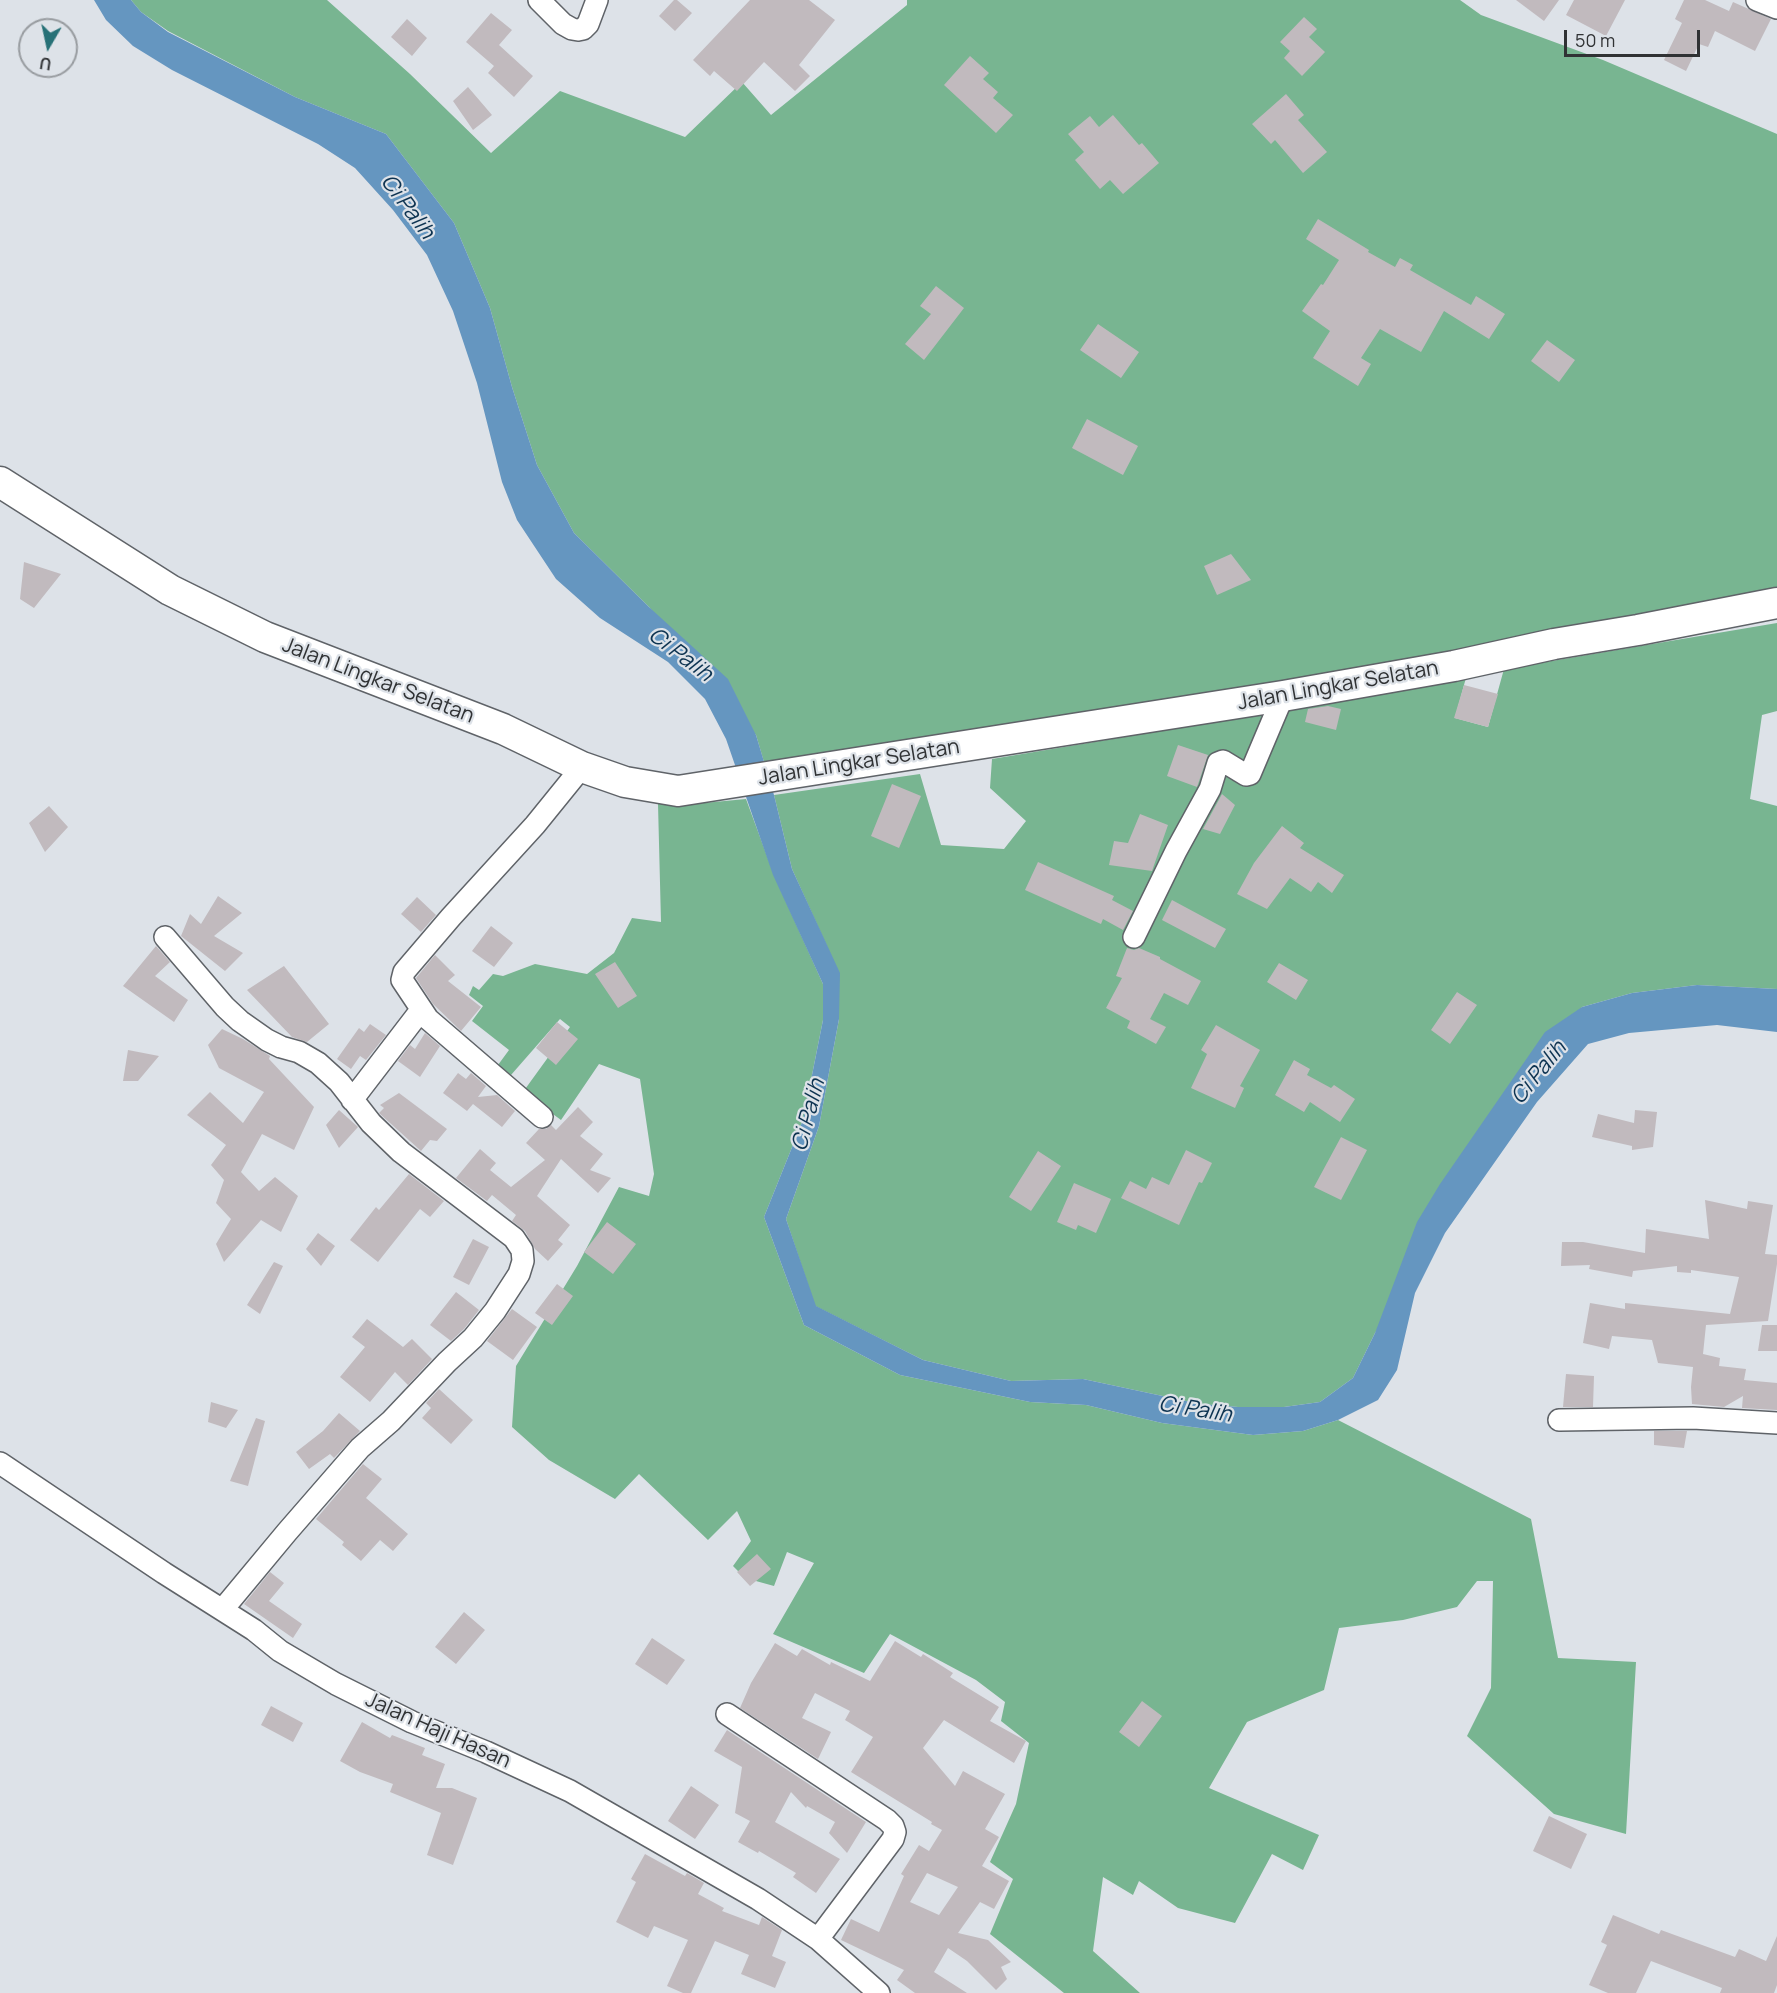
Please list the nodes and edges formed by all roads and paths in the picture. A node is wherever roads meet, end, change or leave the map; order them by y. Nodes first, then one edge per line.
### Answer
1 (538, 0) edge
2 (597, 0) edge
3 (1757, 0) edge
4 (1777, 8) edge
5 (0, 482) edge
6 (1777, 603) edge
7 (1283, 696) junction
8 (582, 767) junction
9 (165, 937) dead end
10 (1134, 937) dead end
11 (421, 1010) junction
12 (352, 1100) junction
13 (542, 1117) dead end
14 (1559, 1420) dead end
15 (1777, 1423) edge
16 (0, 1463) edge
17 (223, 1609) junction
18 (727, 1714) dead end
19 (818, 1939) junction
20 (879, 1993) edge

1 - 2 street
3 - 4 street
5 - 8 street, Jalan Lingkar Selatan
6 - 7 street, Jalan Lingkar Selatan
7 - 8 street, Jalan Lingkar Selatan
7 - 10 street
8 - 11 street
9 - 12 street
11 - 12 street
11 - 13 street
12 - 17 street
14 - 15 street
16 - 17 street, Jalan Haji Hasan
17 - 19 street, Jalan Haji Hasan
18 - 19 street
19 - 20 street, Jalan Haji Hasan

